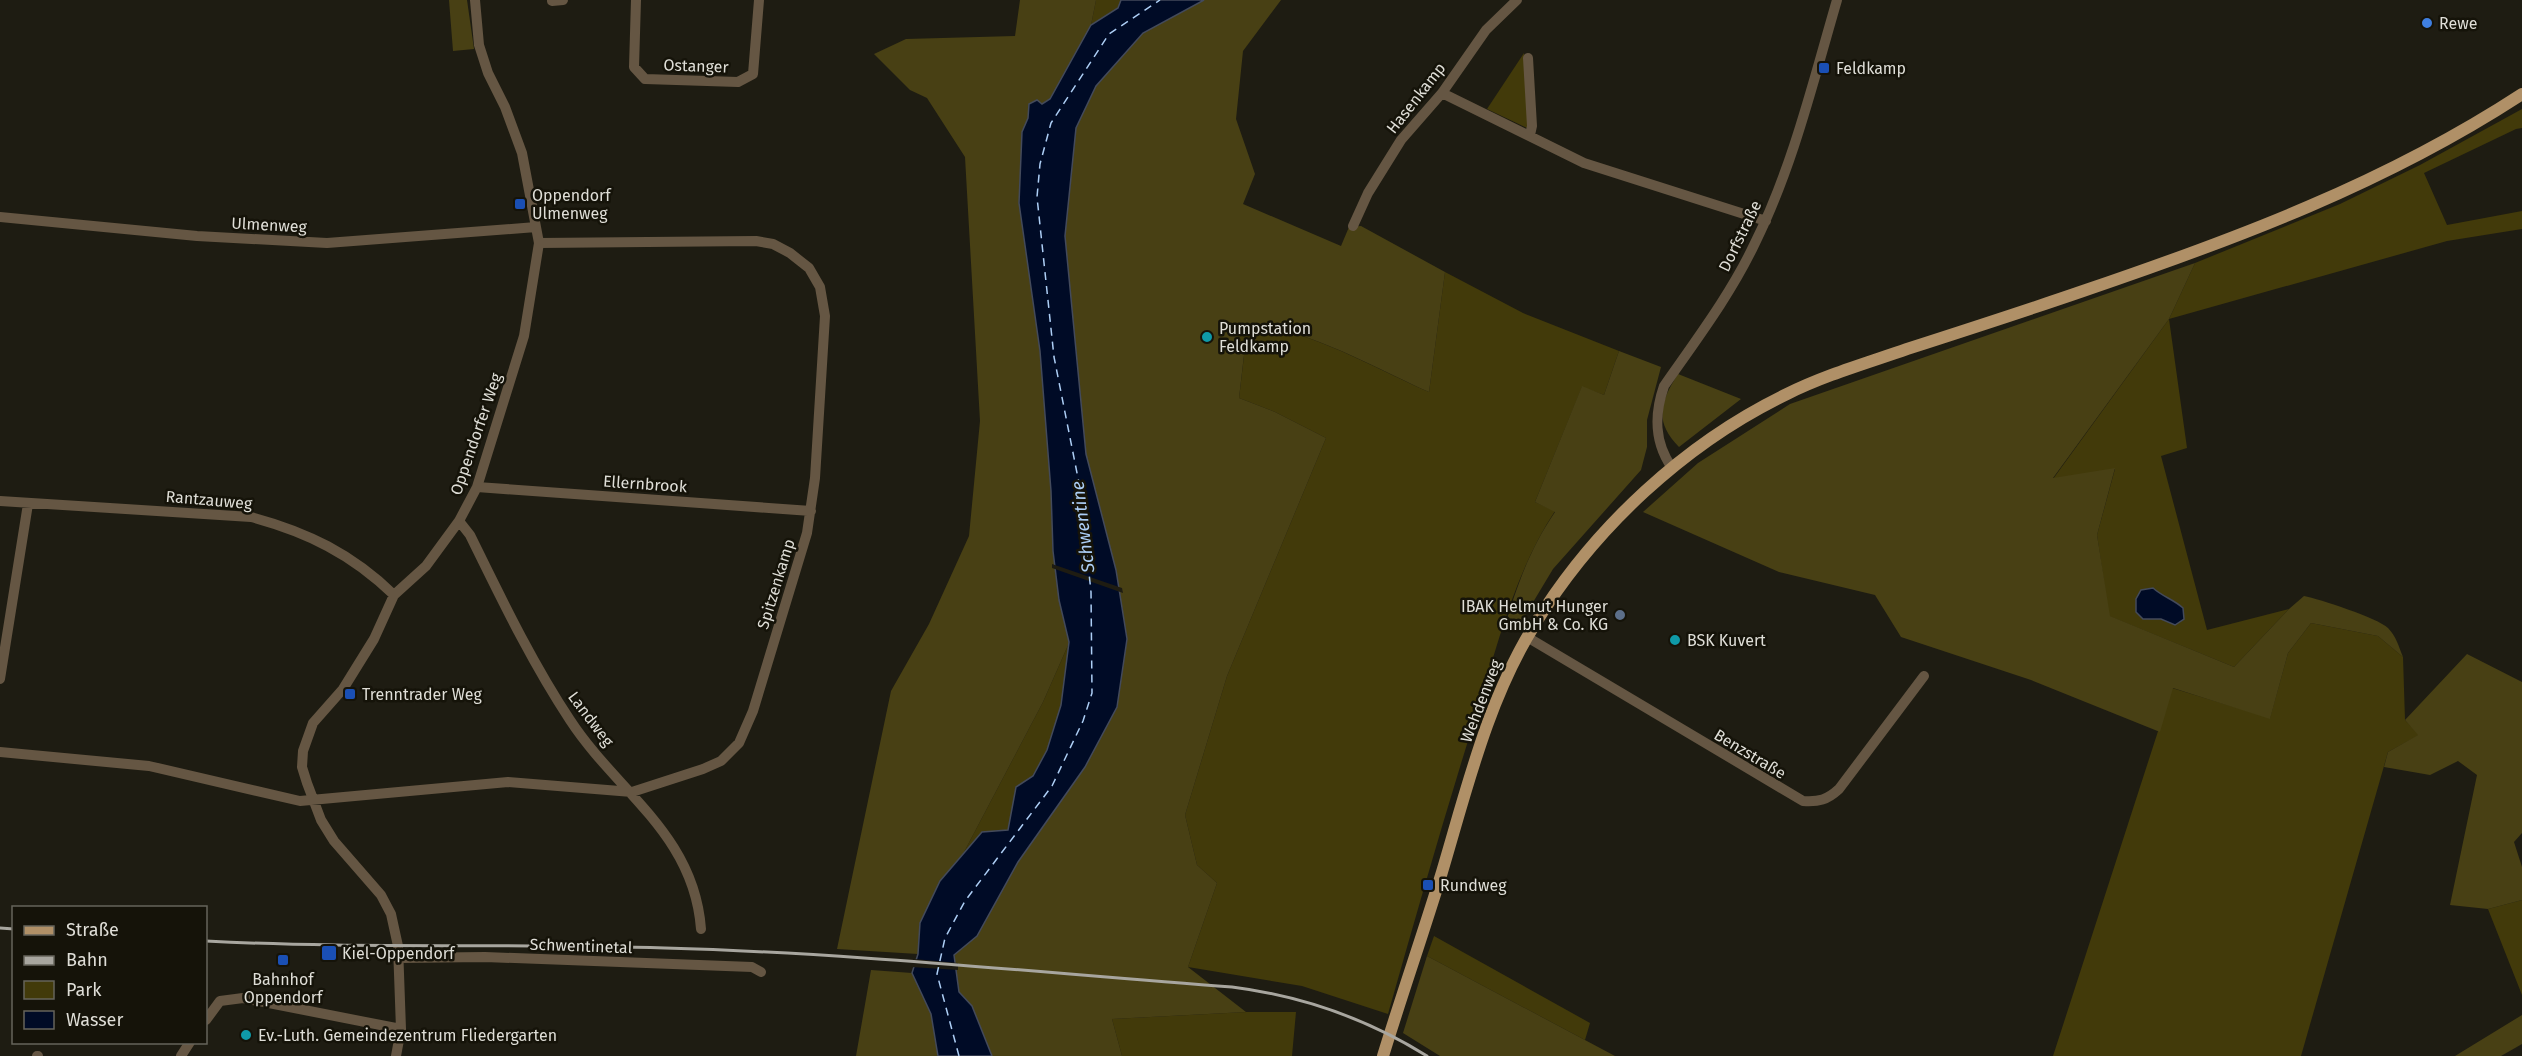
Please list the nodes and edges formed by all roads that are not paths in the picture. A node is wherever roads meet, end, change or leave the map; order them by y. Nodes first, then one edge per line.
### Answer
1 (475, 0) edge
2 (562, 0) edge
3 (636, 0) edge
4 (759, 0) edge
5 (1517, 0) edge
6 (1837, 0) edge
7 (552, 1) edge
8 (1528, 58) dead end
9 (1442, 93) junction
10 (2522, 94) edge
11 (1530, 135) junction
12 (0, 217) edge
13 (1766, 222) junction
14 (1353, 226) dead end
15 (536, 227) junction
16 (539, 243) junction
17 (1672, 468) junction
18 (477, 487) junction
19 (0, 501) edge
20 (28, 504) junction
21 (811, 511) junction
22 (459, 521) junction
23 (394, 595) junction
24 (1527, 637) junction
25 (1924, 676) dead end
26 (0, 679) edge
27 (0, 752) edge
28 (632, 792) junction
29 (312, 801) junction
30 (701, 929) dead end
31 (398, 958) junction
32 (761, 972) dead end
33 (207, 1019) edge
34 (401, 1027) junction
35 (396, 1056) edge
36 (1383, 1056) edge

1 - 15 street, Oppendorfer Weg
2 - 7 street
3 - 4 street, Ostanger
5 - 9 street, Hasenkamp
6 - 13 street, Dorfstraße
8 - 11 street
9 - 11 street
9 - 14 street, Hasenkamp
10 - 17 main road, Wehdenweg
11 - 13 street
12 - 15 street, Ulmenweg
13 - 17 street, Dorfstraße
15 - 16 street, Oppendorfer Weg
16 - 18 street, Oppendorfer Weg
16 - 21 street, Spitzenkamp
17 - 24 main road, Wehdenweg
18 - 21 street, Ellernbrook
18 - 22 street, Oppendorfer Weg
19 - 20 street, Rantzauweg
20 - 23 street, Rantzauweg
20 - 26 street
21 - 28 street, Spitzenkamp
22 - 23 street, Oppendorfer Weg
22 - 28 street, Landweg
23 - 29 street, Oppendorfer Weg
24 - 25 street, Benzstraße
24 - 36 main road, Wehdenweg
27 - 29 street
28 - 29 street, Spitzenkamp
28 - 30 street, Landweg
29 - 31 street, Oppendorfer Weg
31 - 32 street, Schwentinetal
31 - 34 street, Oppendorfer Weg
33 - 34 street
34 - 35 street, Oppendorfer Weg

